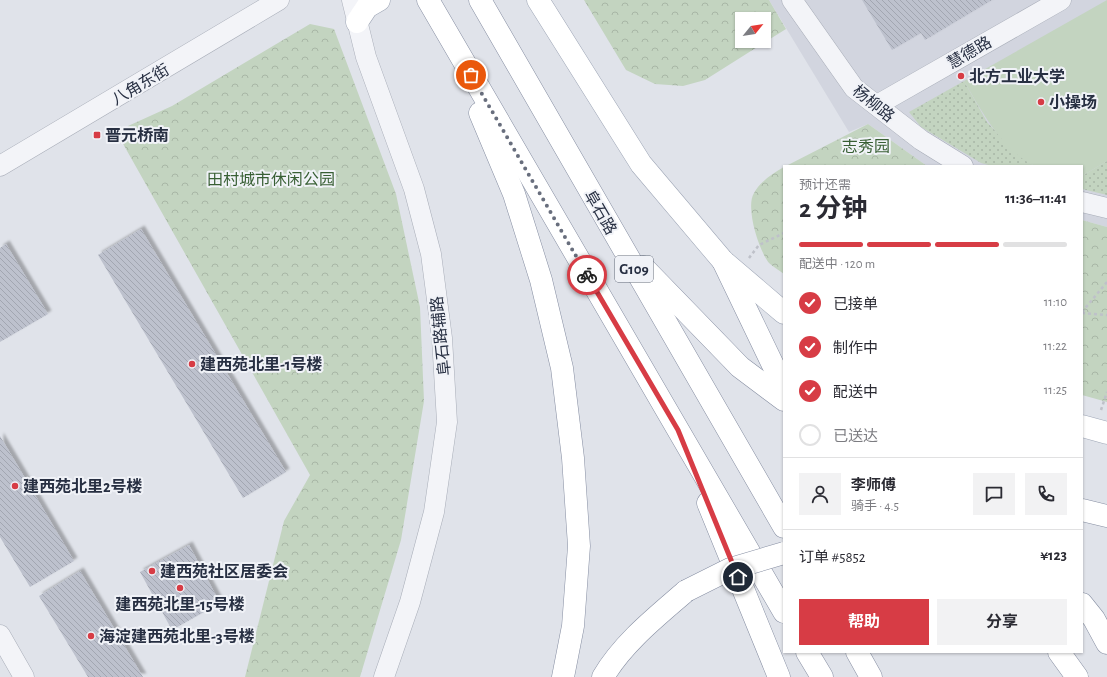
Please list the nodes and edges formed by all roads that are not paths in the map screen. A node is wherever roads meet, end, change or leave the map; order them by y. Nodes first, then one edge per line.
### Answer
1 (279, 0) edge
2 (352, 0) edge
3 (379, 0) edge
4 (428, 0) edge
5 (538, 0) edge
6 (792, 0) edge
7 (1061, 0) edge
8 (483, 5) edge
9 (1033, 7) edge
10 (357, 22) junction
11 (448, 34) junction
12 (877, 105) junction
13 (961, 165) edge
14 (0, 166) edge
15 (1083, 202) edge
16 (1107, 208) edge
17 (619, 242) junction
18 (731, 267) junction
19 (783, 312) edge
20 (783, 386) edge
21 (783, 399) edge
22 (1083, 426) edge
23 (678, 430) junction
24 (1107, 433) edge
25 (1083, 510) edge
26 (1107, 516) edge
27 (783, 525) edge
28 (783, 554) edge
29 (1083, 605) edge
30 (783, 610) edge
31 (0, 635) edge
32 (1107, 643) edge
33 (809, 653) edge
34 (858, 653) edge
35 (1060, 653) edge
36 (24, 677) edge
37 (384, 677) edge
38 (563, 677) edge
39 (603, 677) edge
40 (779, 677) edge
41 (822, 677) edge
42 (871, 677) edge
43 (1077, 677) edge

1 - 14 street, 八角东街
2 - 10 street, 阜石路辅路
3 - 10 main road
4 - 11 main road, G109
5 - 18 main road
6 - 12 street, 杨柳路
7 - 9 street, 慧德路
8 - 17 main road, 阜石路 / G109
9 - 12 street, 慧德路
10 - 37 street, 阜石路辅路
11 - 23 main road, G109
11 - 38 main road
12 - 13 street, 杨柳路
15 - 16 street
17 - 21 main road
17 - 27 main road, 阜石路 / G109
18 - 19 main road
18 - 20 main road
22 - 24 main road
23 - 30 main road, G109
23 - 40 main road
25 - 26 main road
28 - 39 main road, bridge
29 - 32 main road
31 - 36 street
33 - 41 main road
34 - 42 main road
35 - 43 main road

